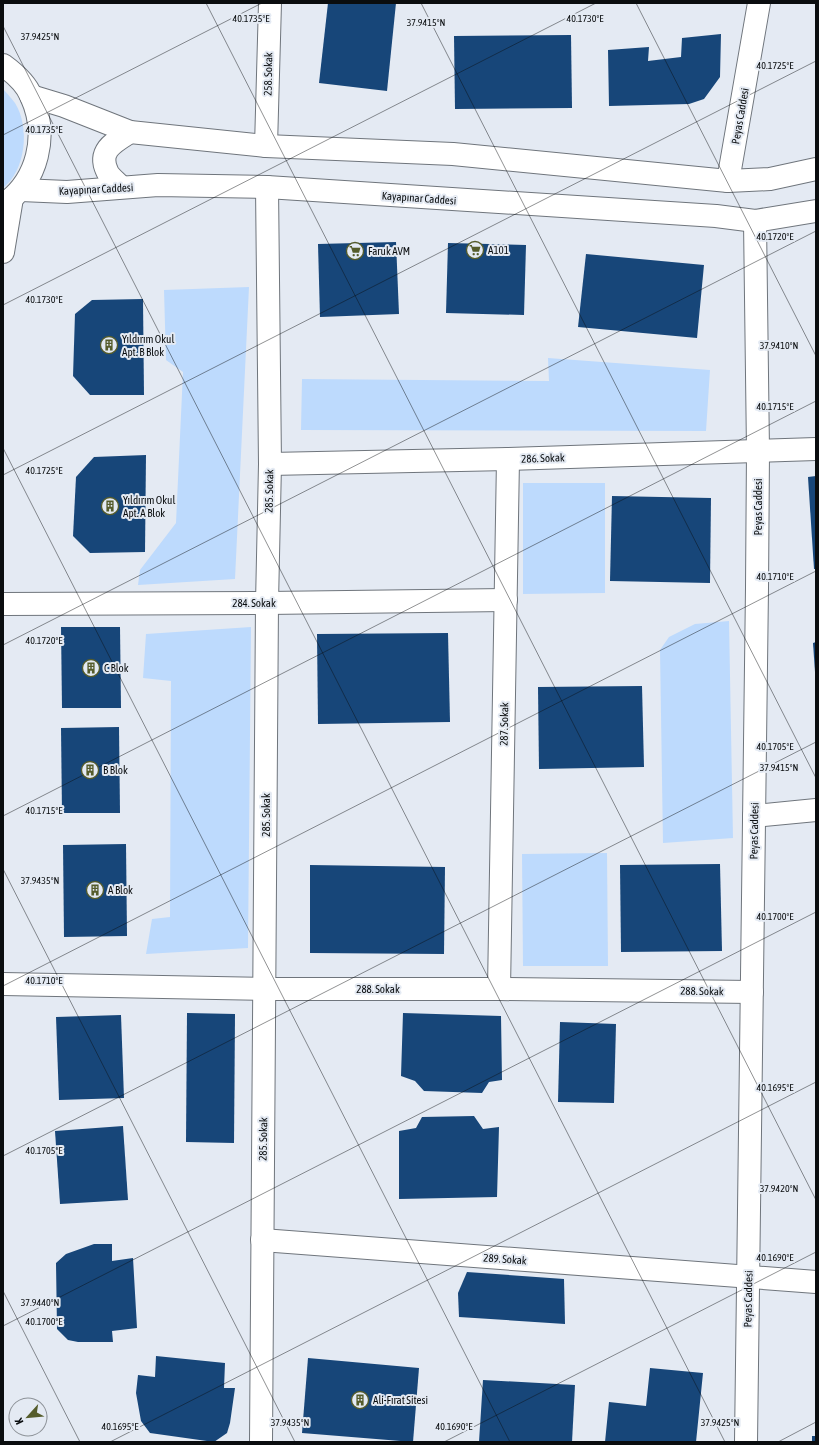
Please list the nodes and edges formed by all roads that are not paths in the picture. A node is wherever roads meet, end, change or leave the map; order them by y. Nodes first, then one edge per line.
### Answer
1 (270, 3) edge
2 (759, 3) edge
3 (3, 65) edge
4 (31, 96) junction
5 (130, 132) junction
6 (266, 146) junction
7 (816, 169) edge
8 (728, 181) junction
9 (121, 187) junction
10 (267, 187) junction
11 (12, 198) edge
12 (816, 211) edge
13 (755, 221) junction
14 (3, 252) edge
15 (816, 449) edge
16 (758, 451) junction
17 (508, 459) junction
18 (270, 464) junction
19 (506, 600) junction
20 (267, 603) junction
21 (3, 604) edge
22 (816, 810) edge
23 (754, 816) junction
24 (3, 984) edge
25 (265, 989) junction
26 (499, 989) junction
27 (752, 992) junction
28 (262, 1240) junction
29 (748, 1277) junction
30 (816, 1282) edge
31 (261, 1442) edge
32 (746, 1442) edge

1 - 6 street, 258. Sokak
2 - 8 street, Peyas Caddesi
3 - 4 street
4 - 5 street
4 - 11 street
5 - 6 street
5 - 9 street
6 - 8 street
7 - 8 street
9 - 10 street, Kayapınar Caddesi
9 - 11 street, Kayapınar Caddesi
10 - 13 street, Kayapınar Caddesi
10 - 18 street, 285. Sokak
11 - 14 street
12 - 13 street, Kayapınar Caddesi
13 - 16 street, Peyas Caddesi
15 - 16 street, 286. Sokak
16 - 17 street, 286. Sokak
16 - 23 street, Peyas Caddesi
17 - 18 street, 286. Sokak
17 - 19 street, 287. Sokak
18 - 20 street, 285. Sokak
19 - 20 street, 284. Sokak
19 - 26 street, 287. Sokak
20 - 21 street, 284. Sokak
20 - 25 street, 285. Sokak
22 - 23 street
23 - 27 street, Peyas Caddesi
24 - 25 street, 288. Sokak
25 - 26 street, 288. Sokak
25 - 28 street, 285. Sokak
26 - 27 street, 288. Sokak
27 - 29 street, Peyas Caddesi
28 - 29 street, 289. Sokak
28 - 31 street, 285. Sokak
29 - 30 street, 289. Sokak
29 - 32 street, Peyas Caddesi

